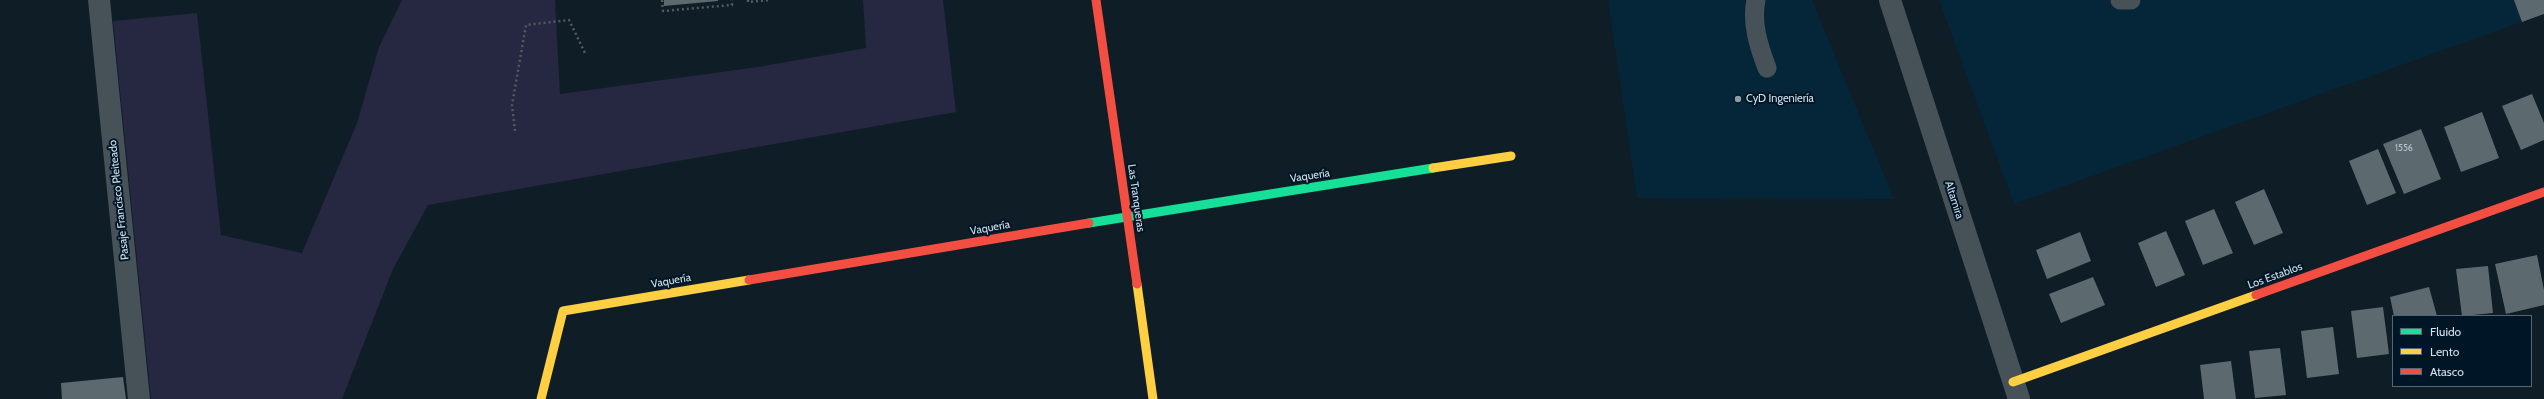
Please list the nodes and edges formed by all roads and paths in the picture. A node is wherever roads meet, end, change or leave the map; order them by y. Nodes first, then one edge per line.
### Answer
1 (99, 0) edge
2 (662, 0) edge
3 (732, 0) edge
4 (748, 0) edge
5 (770, 0) edge
6 (1096, 0) edge
7 (1756, 0) edge
8 (1890, 0) edge
9 (2120, 0) edge
10 (2131, 0) edge
11 (585, 53) dead end
12 (1767, 68) dead end
13 (515, 131) dead end
14 (1511, 156) dead end
15 (2544, 192) edge
16 (1126, 217) junction
17 (2016, 391) edge
18 (139, 399) edge
19 (541, 399) edge
20 (1153, 399) edge

1 - 18 street, Pasaje Francisco Pleiteado
2 - 3 path
4 - 5 path
6 - 16 street, Las Tranqueras
7 - 12 lane
8 - 17 street, Altamira
9 - 10 lane
11 - 13 path
14 - 16 street, Vaquería
15 - 17 street, Los Establos
16 - 19 street, Vaquería
16 - 20 street, Las Tranqueras

